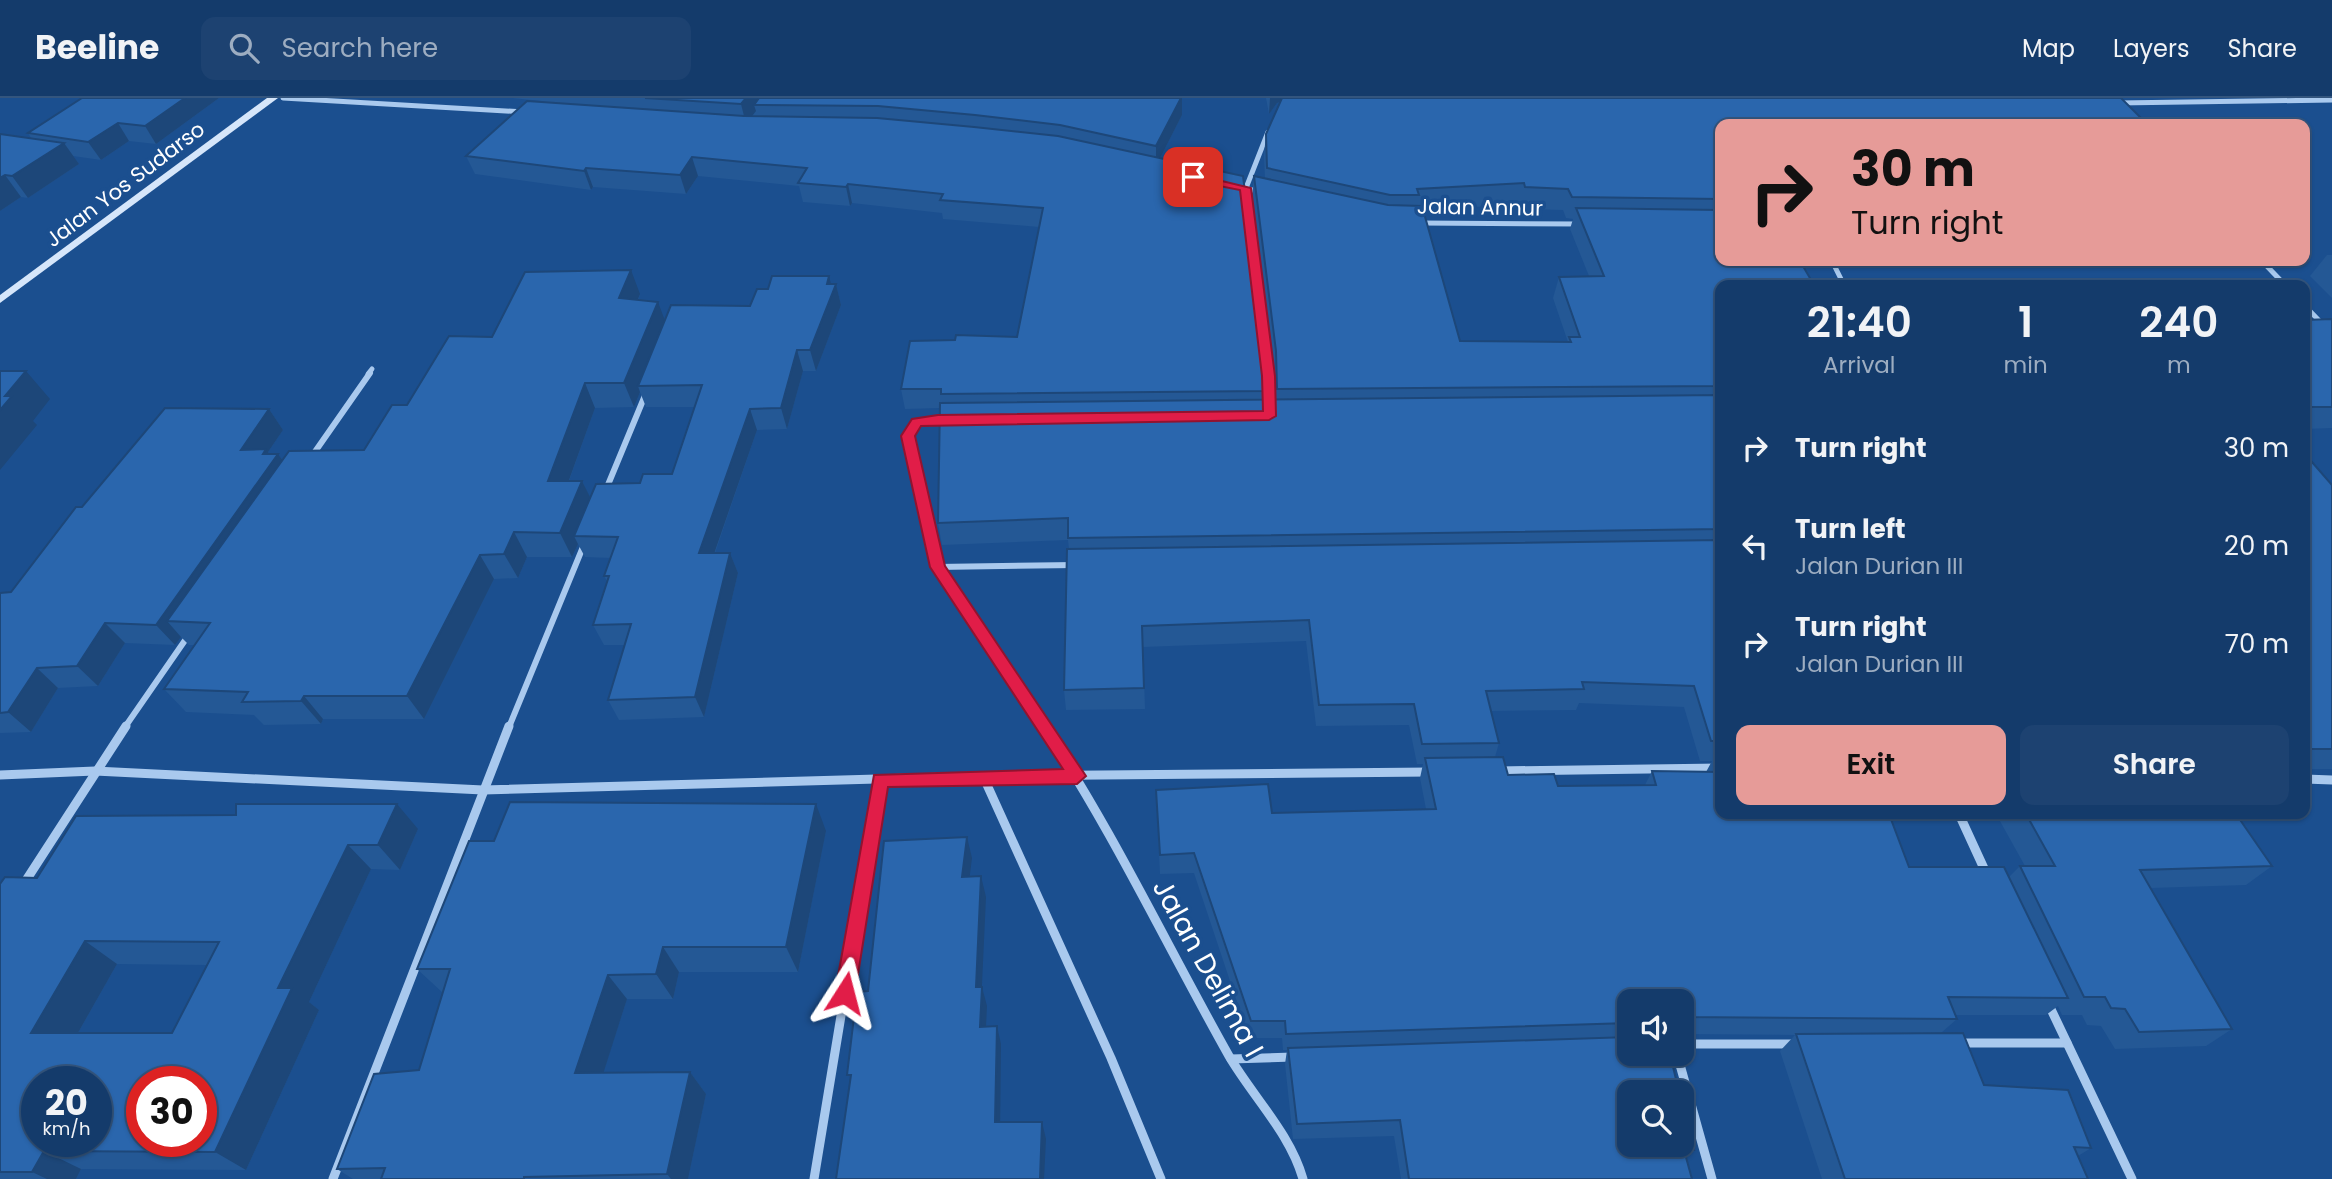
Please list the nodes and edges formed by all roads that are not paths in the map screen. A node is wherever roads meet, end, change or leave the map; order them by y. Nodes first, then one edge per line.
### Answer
1 (273, 98) edge
2 (283, 98) edge
3 (2332, 100) edge
4 (2116, 110) edge
5 (536, 113) edge
6 (1269, 129) edge
7 (1233, 185) edge
8 (1246, 188) junction
9 (1271, 194) edge
10 (1412, 222) edge
11 (1586, 225) edge
12 (2267, 266) edge
13 (2280, 280) edge
14 (0, 300) edge
15 (2310, 311) edge
16 (2332, 334) edge
17 (372, 369) dead end
18 (647, 390) edge
19 (1269, 416) edge
20 (952, 419) edge
21 (309, 461) edge
22 (599, 506) edge
23 (589, 532) edge
24 (1091, 565) edge
25 (937, 567) junction
26 (190, 633) edge
27 (1715, 768) edge
28 (95, 771) junction
29 (1482, 771) edge
30 (1441, 772) edge
31 (0, 775) edge
32 (983, 776) junction
33 (1077, 776) junction
34 (2310, 779) edge
35 (2332, 779) edge
36 (880, 780) junction
37 (483, 790) junction
38 (1961, 819) edge
39 (1993, 886) edge
40 (15, 898) edge
41 (2044, 995) edge
42 (1943, 1043) edge
43 (2067, 1043) junction
44 (1694, 1044) edge
45 (1805, 1044) edge
46 (1299, 1057) edge
47 (1231, 1059) junction
48 (1680, 1066) edge
49 (333, 1179) edge
50 (814, 1179) edge
51 (1161, 1179) edge
52 (1303, 1179) edge
53 (1712, 1179) edge
54 (2132, 1179) edge

1 - 14 street, Jalan Yos Sudarso
2 - 5 street
3 - 4 street
6 - 8 street
7 - 8 street
8 - 9 street
8 - 19 street
10 - 11 street, Jalan Annur
12 - 13 street
15 - 16 street
17 - 21 street
18 - 22 street
20 - 25 street
23 - 37 street
24 - 25 street
25 - 33 street, Jalan Delima I
26 - 28 street
27 - 29 street
28 - 31 street
28 - 37 street
28 - 40 street
30 - 33 street
32 - 33 street
32 - 36 street
32 - 51 street
33 - 47 street, Jalan Delima I
34 - 35 street
36 - 37 street
36 - 50 street
37 - 49 street
38 - 39 street
41 - 43 street
42 - 43 street
43 - 54 street
44 - 45 street
46 - 47 street
47 - 52 street, Jalan Delima I
48 - 53 street

